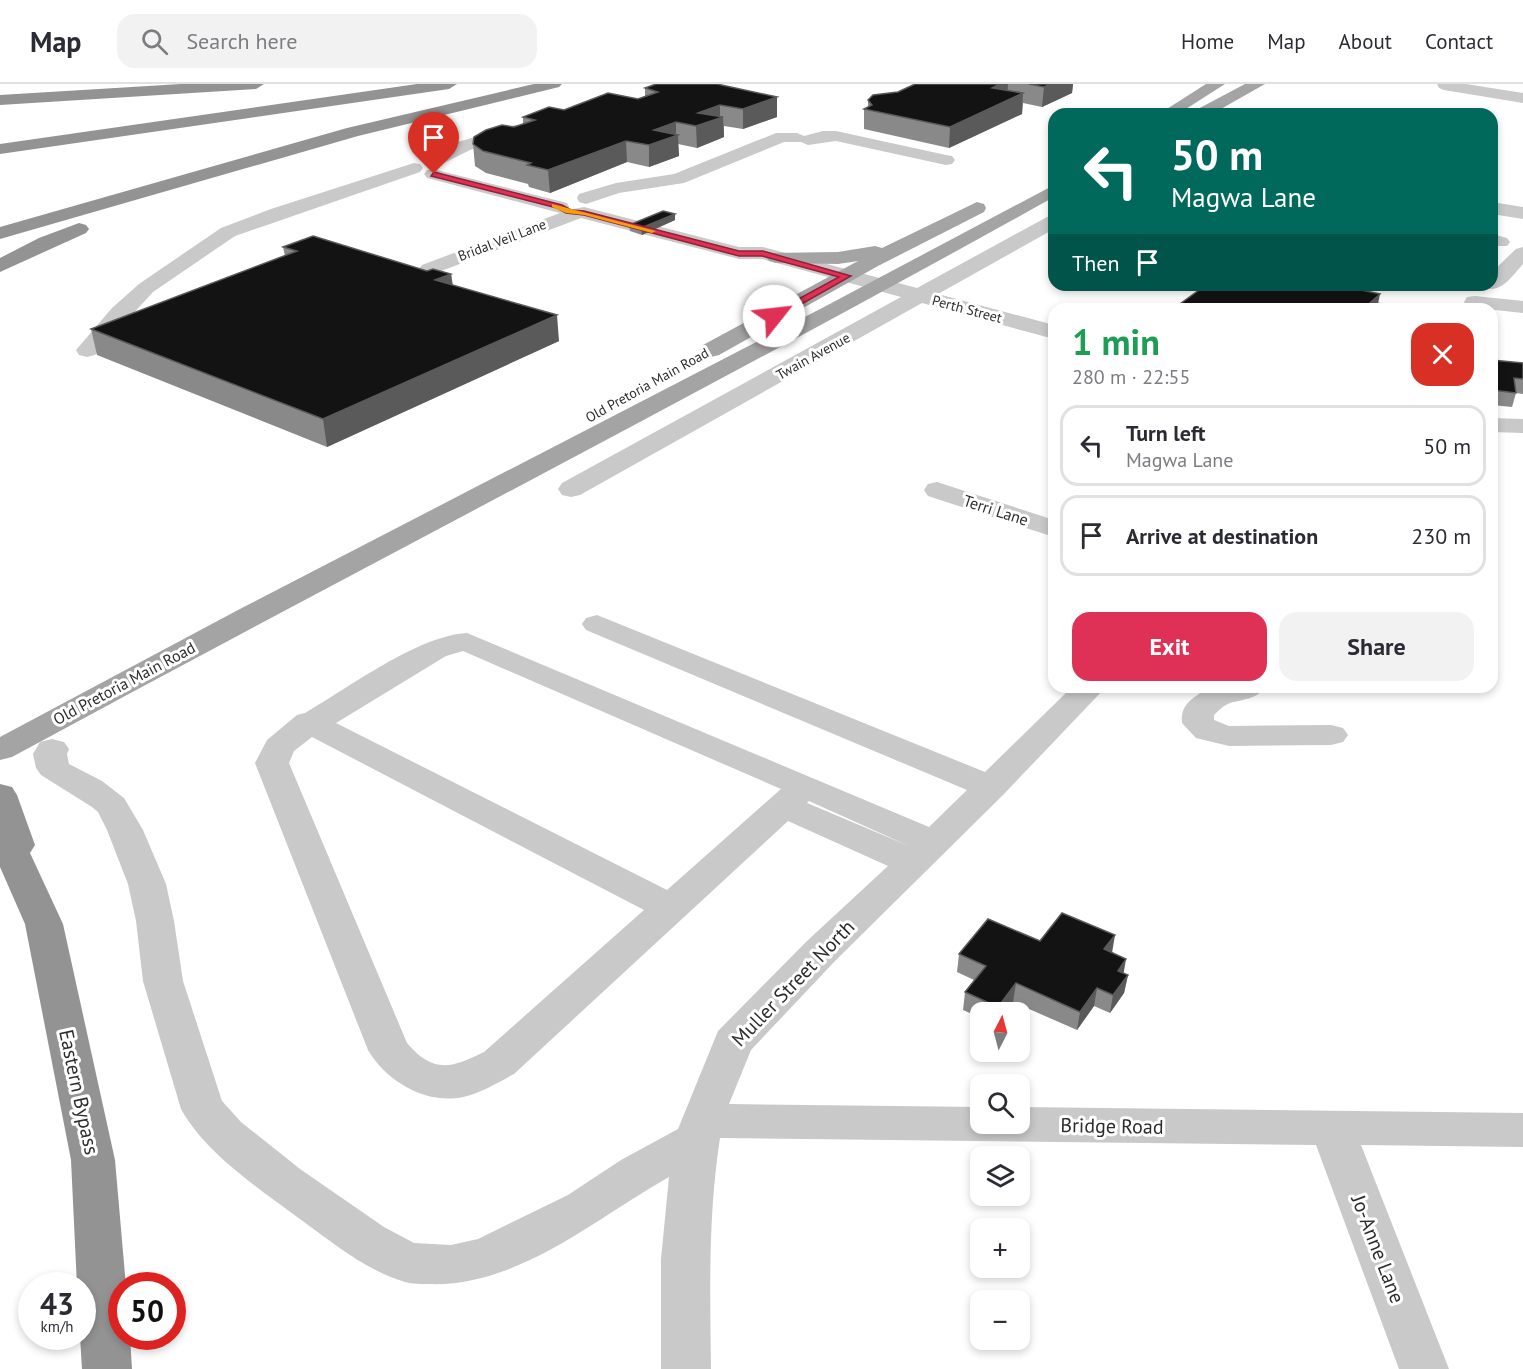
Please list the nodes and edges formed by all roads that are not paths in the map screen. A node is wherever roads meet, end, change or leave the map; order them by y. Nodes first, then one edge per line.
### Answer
1 (256, 84) edge
2 (381, 84) edge
3 (449, 84) edge
4 (554, 84) edge
5 (1217, 84) edge
6 (1257, 84) edge
7 (1444, 85) edge
8 (1523, 98) edge
9 (0, 100) edge
10 (1177, 108) edge
11 (1211, 108) edge
12 (419, 116) junction
13 (531, 126) edge
14 (0, 138) edge
15 (808, 140) dead end
16 (0, 149) edge
17 (946, 160) dead end
18 (768, 162) dead end
19 (437, 166) junction
20 (1048, 175) edge
21 (1498, 191) edge
22 (1048, 193) edge
23 (1523, 195) edge
24 (580, 205) junction
25 (952, 220) junction
26 (1048, 224) edge
27 (1501, 224) edge
28 (1523, 232) edge
29 (0, 233) edge
30 (1523, 253) edge
31 (773, 256) junction
32 (0, 266) edge
33 (422, 266) dead end
34 (847, 276) junction
35 (1498, 279) edge
36 (880, 285) junction
37 (1303, 291) edge
38 (1486, 291) edge
39 (921, 297) junction
40 (1353, 303) edge
41 (1474, 303) edge
42 (1498, 307) edge
43 (1523, 307) edge
44 (1048, 330) edge
45 (720, 345) junction
46 (87, 350) dead end
47 (1498, 425) edge
48 (1523, 426) edge
49 (571, 489) dead end
50 (937, 490) dead end
51 (1048, 527) edge
52 (249, 615) junction
53 (597, 624) dead end
54 (1084, 693) edge
55 (1236, 693) edge
56 (309, 722) junction
57 (59, 731) junction
58 (1331, 735) dead end
59 (0, 750) edge
60 (991, 787) junction
61 (0, 795) edge
62 (795, 796) junction
63 (0, 826) edge
64 (923, 853) junction
65 (669, 907) junction
66 (44, 924) junction
67 (1332, 1128) junction
68 (700, 1130) junction
69 (1523, 1130) edge
70 (107, 1369) edge
71 (686, 1369) edge
72 (1424, 1369) edge

1 - 9 highway
2 - 14 highway
3 - 16 highway
4 - 12 highway
5 - 10 main road
6 - 11 main road
7 - 8 street
12 - 29 highway
12 - 32 highway
13 - 19 street
15 - 17 street
18 - 24 street, Bridal Veil Lane
19 - 24 street, Perth Street
19 - 46 street
20 - 25 main road, Old Pretoria Main Road
21 - 23 street
22 - 36 main road, Old Pretoria Main Road
24 - 31 street, Perth Street
24 - 33 street, Bridal Veil Lane
25 - 31 main road
25 - 34 main road, Old Pretoria Main Road
26 - 39 street, Twain Avenue
27 - 28 street
30 - 35 street
31 - 34 street, Perth Street
31 - 45 main road
34 - 36 street, Perth Street
34 - 45 main road, Old Pretoria Main Road
36 - 39 street, Perth Street
36 - 52 main road, Old Pretoria Main Road
37 - 40 street
38 - 41 street
39 - 44 street, Perth Street
39 - 49 street, Twain Avenue
42 - 43 street
45 - 52 main road, Old Pretoria Main Road
47 - 48 street
50 - 51 street, Terri Lane
52 - 57 main road, Old Pretoria Main Road
53 - 60 street
54 - 60 street, Muller Street North
55 - 58 street
56 - 62 street
56 - 65 street
56 - 65 street
57 - 59 main road, Old Pretoria Main Road
57 - 68 street
60 - 64 street, Muller Street North
61 - 66 highway
62 - 64 street
62 - 65 street
63 - 66 highway, Eastern Bypass
64 - 68 street, Muller Street North
66 - 70 highway, Eastern Bypass
67 - 68 street, Bridge Road
67 - 69 street, Bridge Road
67 - 72 street, Jo-Anne Lane
68 - 71 street, Muller Street North

